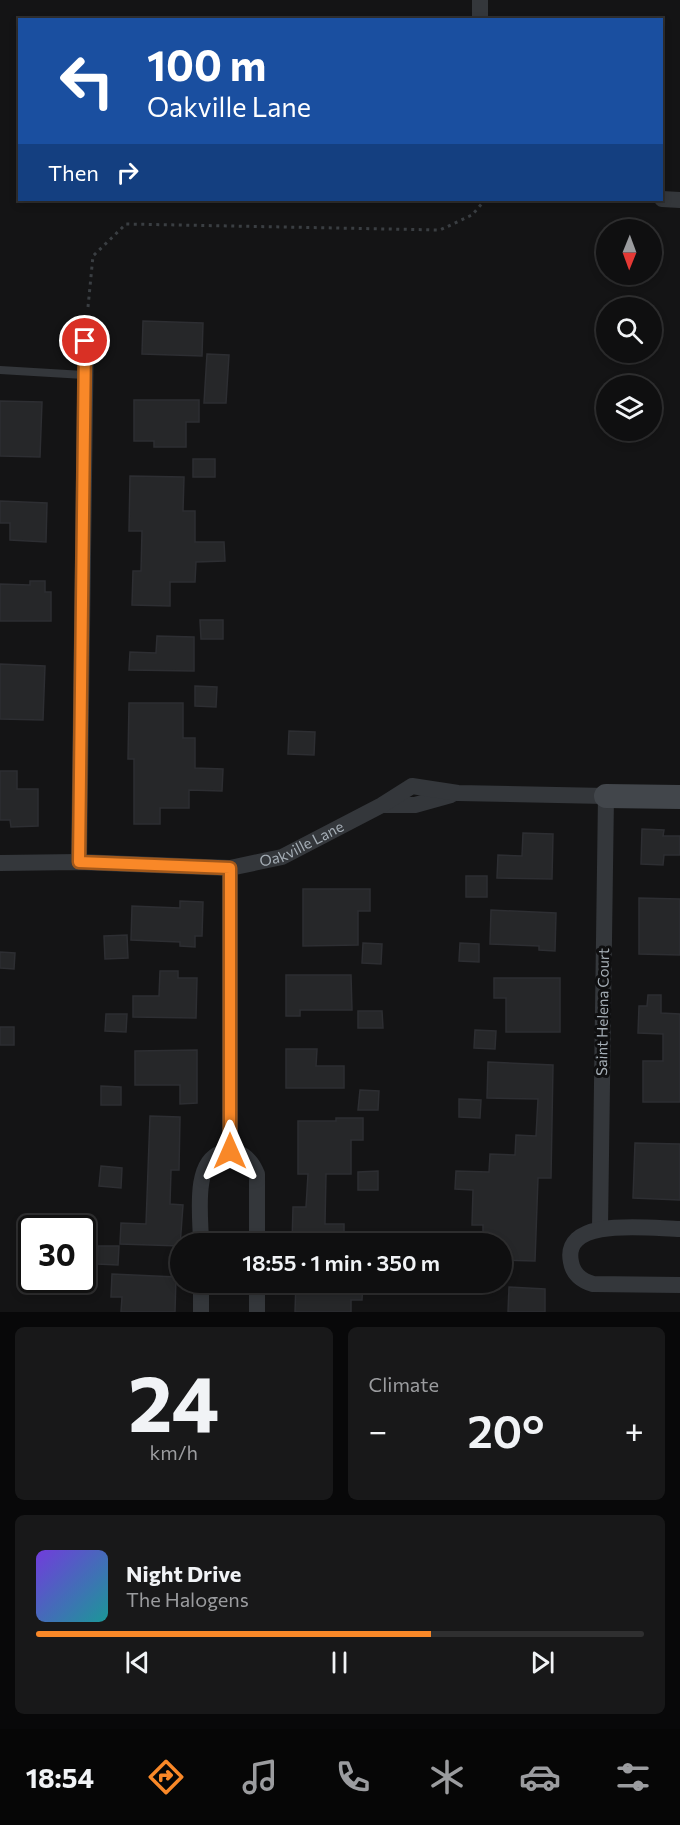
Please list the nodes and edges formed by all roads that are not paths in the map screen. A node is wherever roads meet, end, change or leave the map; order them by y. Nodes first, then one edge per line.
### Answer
1 (480, 0) edge
2 (480, 18) edge
3 (663, 199) edge
4 (680, 200) edge
5 (86, 324) road end
6 (0, 370) edge
7 (84, 375) junction
8 (606, 796) junction
9 (680, 797) edge
10 (79, 862) junction
11 (0, 863) edge
12 (230, 868) junction
13 (230, 1151) junction
14 (600, 1228) junction
15 (680, 1229) edge
16 (201, 1233) edge
17 (257, 1233) edge
18 (680, 1285) edge
19 (201, 1293) edge
20 (257, 1293) edge
21 (201, 1312) edge
22 (257, 1312) edge

1 - 2 street
3 - 4 street
5 - 7 street
6 - 7 lane
7 - 10 street
8 - 9 street, Oakville Lane
8 - 12 street, Oakville Lane
8 - 14 street, Saint Helena Court
10 - 11 street, Oakville Lane
10 - 12 street, Oakville Lane
12 - 13 street
13 - 16 street
13 - 17 street
14 - 15 street
14 - 18 street
19 - 21 street
20 - 22 street

